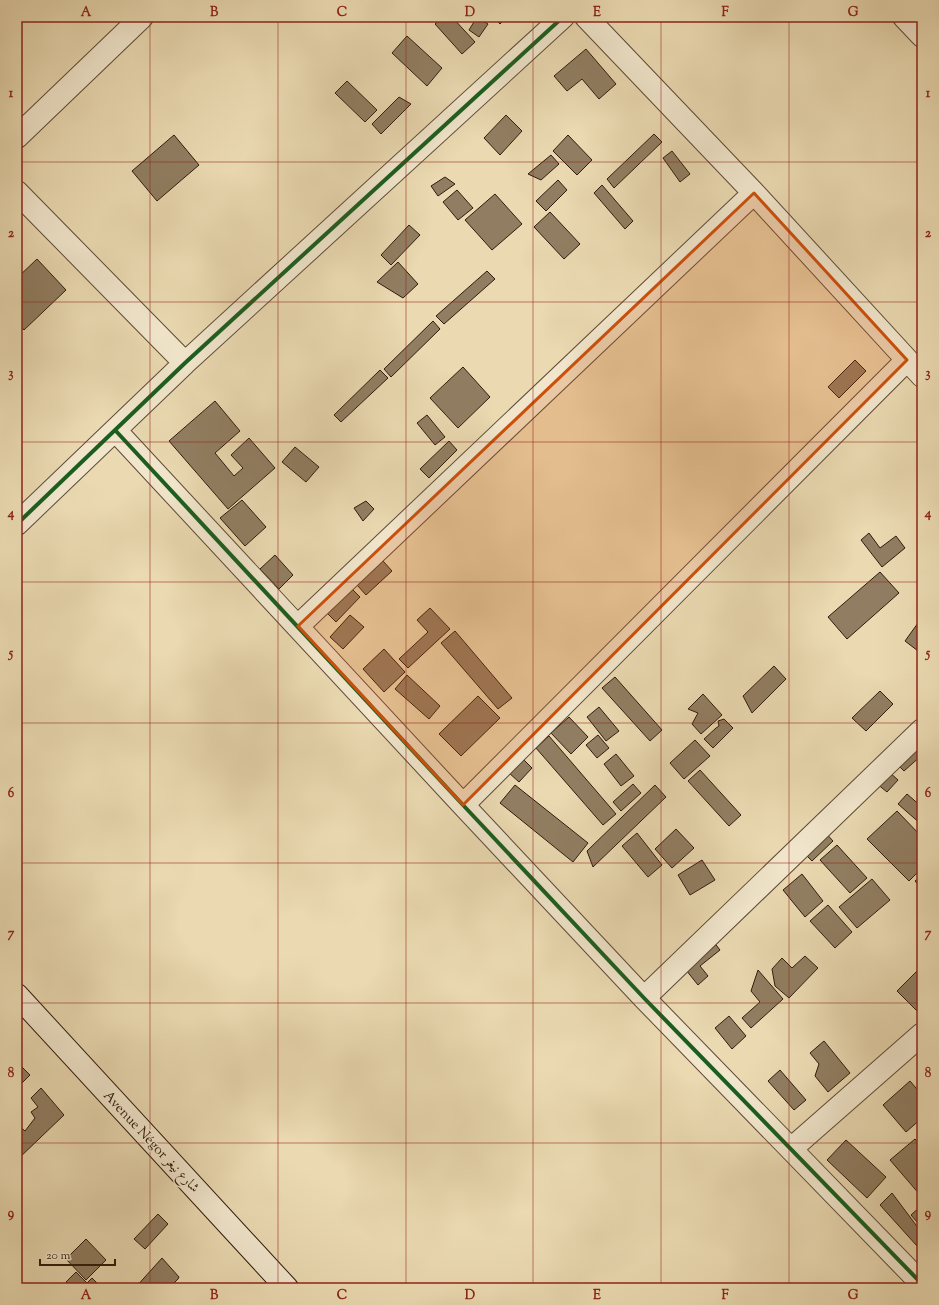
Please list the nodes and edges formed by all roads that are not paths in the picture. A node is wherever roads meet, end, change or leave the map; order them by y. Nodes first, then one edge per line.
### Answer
1 (142, 17) edge
2 (563, 17) edge
3 (586, 17) edge
4 (904, 17) edge
5 (922, 36) edge
6 (17, 137) edge
7 (17, 192) edge
8 (754, 193) junction
9 (907, 360) junction
10 (184, 363) junction
11 (922, 376) edge
12 (115, 430) junction
13 (17, 524) edge
14 (298, 626) junction
15 (922, 730) edge
16 (463, 805) junction
17 (17, 995) edge
18 (644, 998) junction
19 (922, 1034) edge
20 (791, 1149) junction
21 (922, 1284) edge
22 (287, 1288) edge

1 - 6 street
2 - 10 street
3 - 8 street
4 - 5 street
7 - 10 street
8 - 9 street
8 - 14 street
9 - 11 street
9 - 16 street
10 - 12 street
12 - 13 street
12 - 14 street
14 - 16 street
15 - 18 street
16 - 18 street
17 - 22 street, Avenue Négor شارع نيغر
18 - 20 street
19 - 20 street
20 - 21 street

